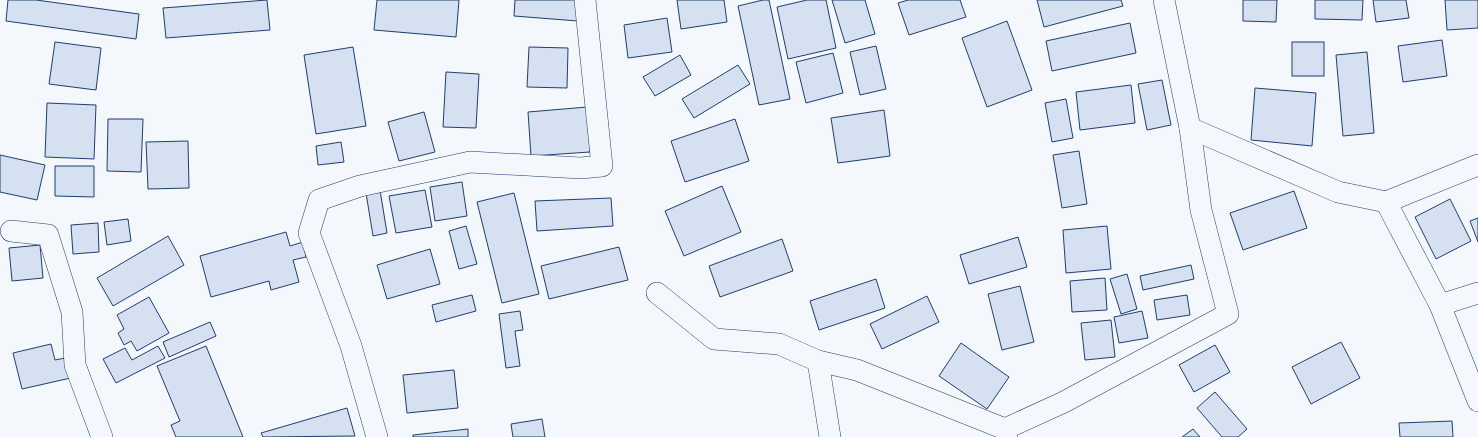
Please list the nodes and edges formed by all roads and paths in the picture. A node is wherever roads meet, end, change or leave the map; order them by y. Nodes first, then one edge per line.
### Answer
1 (585, 0) edge
2 (1164, 0) edge
3 (1190, 128) junction
4 (1478, 165) edge
5 (1386, 202) junction
6 (11, 231) dead end
7 (657, 293) dead end
8 (1478, 293) edge
9 (1440, 305) junction
10 (818, 361) junction
11 (1478, 401) edge
12 (1006, 433) edge
13 (102, 437) edge
14 (377, 437) edge
15 (830, 437) edge

1 - 14 street
2 - 3 street
3 - 5 street
3 - 12 street
4 - 5 street
5 - 9 street
6 - 13 street
7 - 10 street
8 - 9 street
9 - 11 street
10 - 12 street
10 - 15 street

